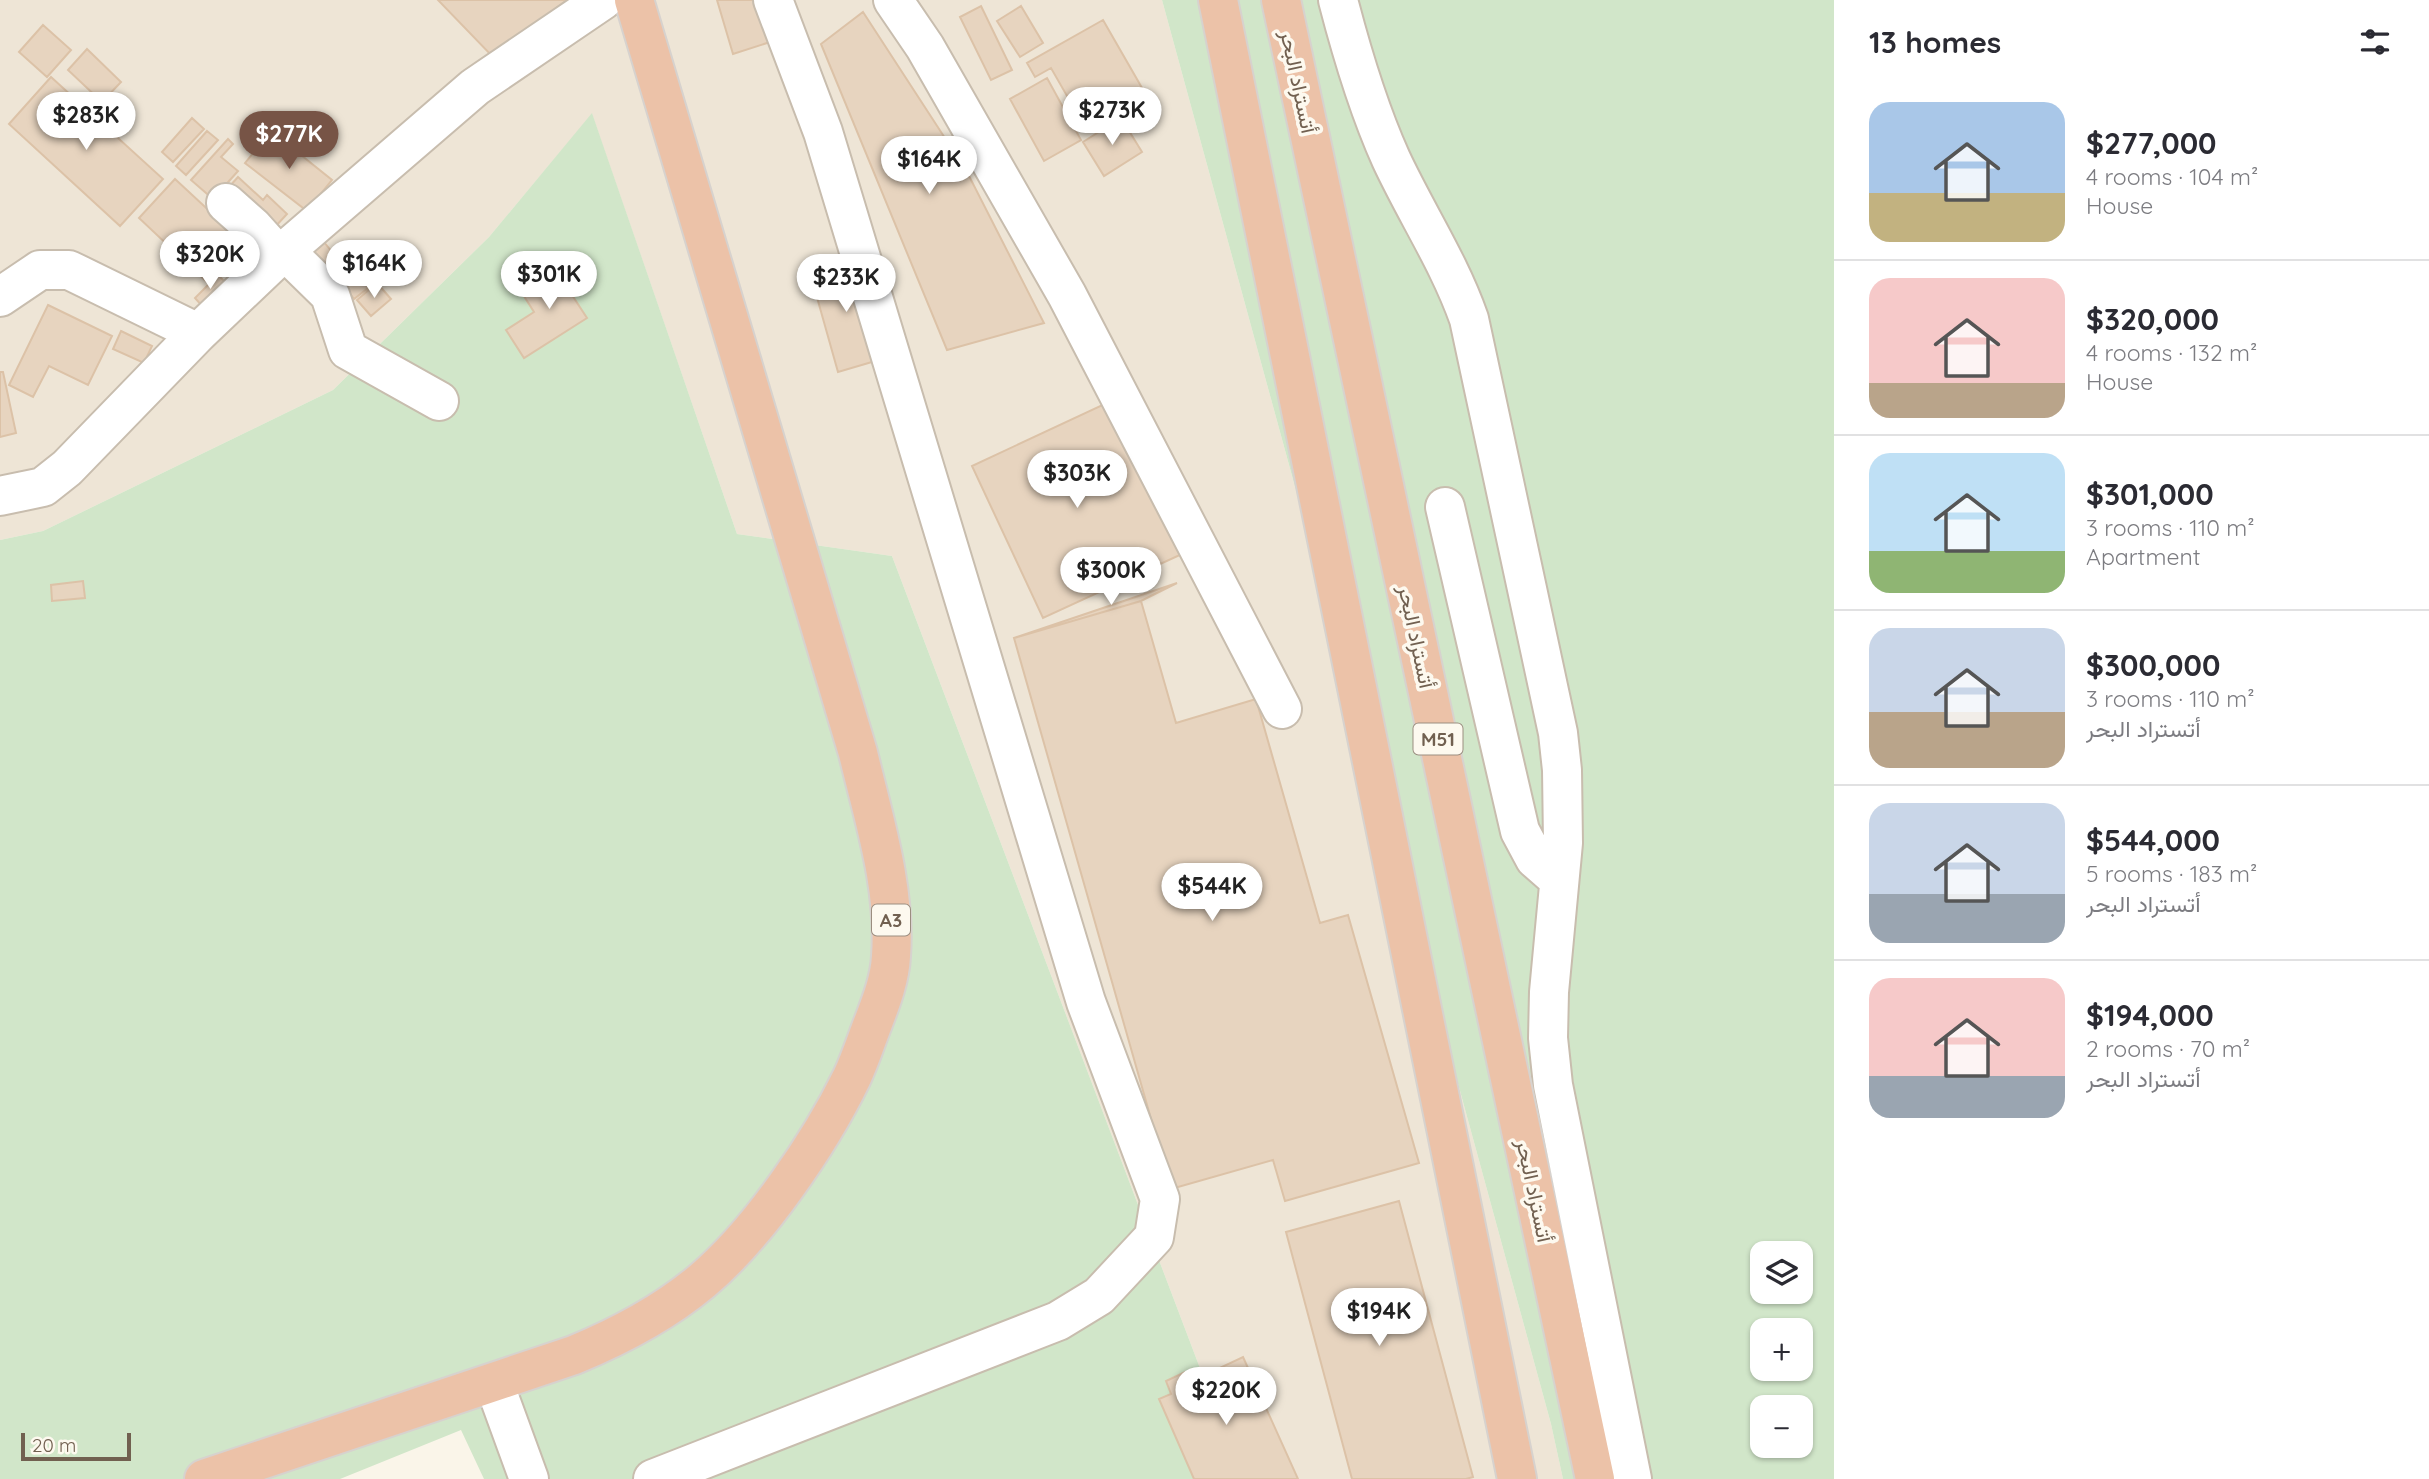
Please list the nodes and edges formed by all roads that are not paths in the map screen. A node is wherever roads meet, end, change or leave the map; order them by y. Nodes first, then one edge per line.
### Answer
1 (603, 0) edge
2 (634, 0) edge
3 (773, 0) edge
4 (893, 0) edge
5 (1219, 0) edge
6 (1281, 0) edge
7 (1338, 0) edge
8 (226, 203) dead end
9 (282, 253) junction
10 (0, 297) edge
11 (198, 333) junction
12 (439, 401) dead end
13 (0, 496) edge
14 (1446, 507) dead end
15 (1282, 709) dead end
16 (1559, 880) junction
17 (494, 1383) junction
18 (204, 1479) edge
19 (529, 1479) edge
20 (653, 1479) edge
21 (1517, 1479) edge
22 (1595, 1479) edge
23 (1632, 1479) edge

1 - 9 street
2 - 17 highway, A3
3 - 20 street
4 - 15 street
5 - 21 highway
6 - 22 highway, أتستراد البحر / M51
7 - 16 street
8 - 9 street
9 - 11 street
9 - 12 street
10 - 11 street
11 - 13 street
14 - 16 street
16 - 23 street
17 - 18 highway, A3
17 - 19 street

